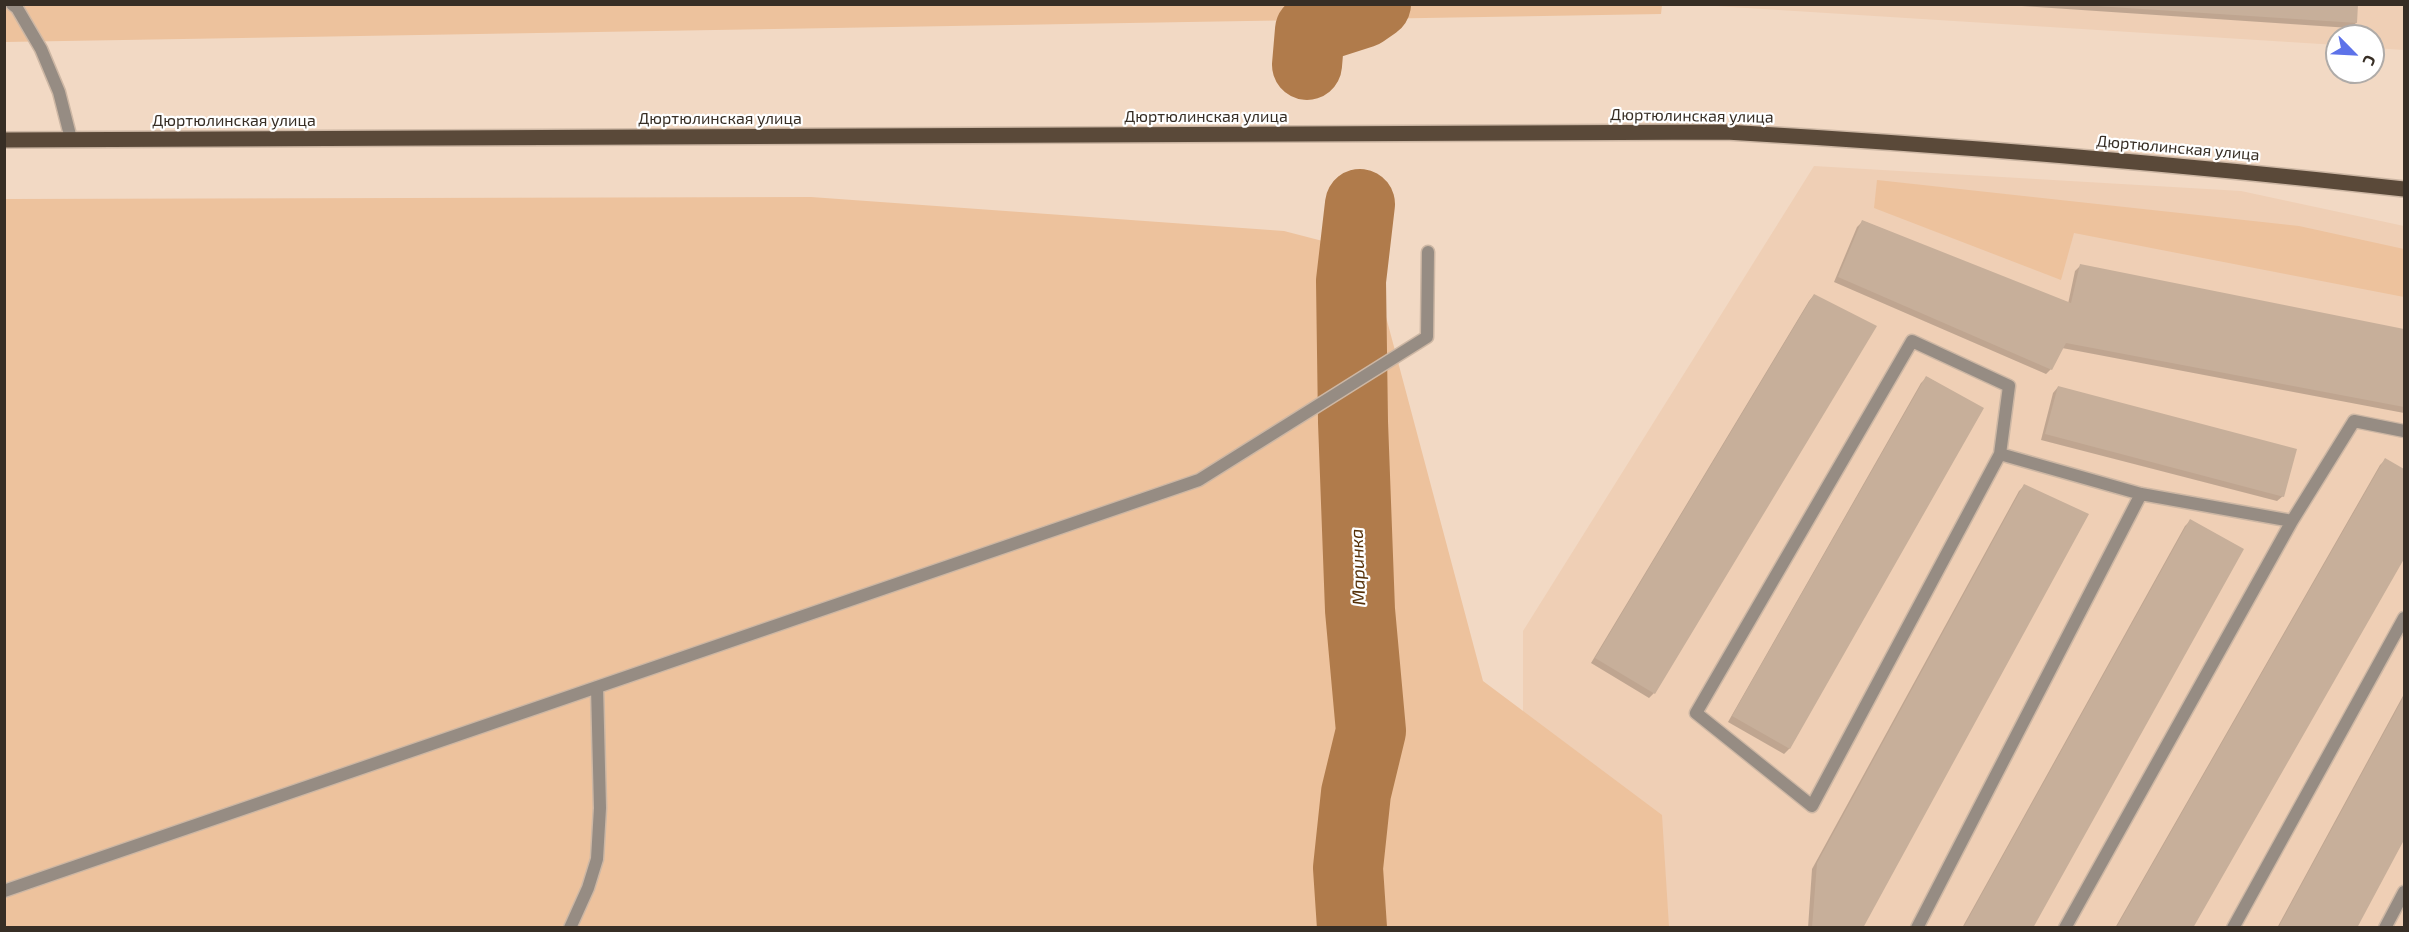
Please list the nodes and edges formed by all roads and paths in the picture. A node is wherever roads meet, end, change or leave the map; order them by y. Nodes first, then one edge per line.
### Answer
1 (16, 6) edge
2 (4, 140) edge
3 (71, 140) junction
4 (2404, 189) edge
5 (1428, 252) dead end
6 (2404, 431) edge
7 (2000, 454) junction
8 (2141, 494) junction
9 (2292, 521) junction
10 (2404, 618) edge
11 (597, 687) junction
12 (4, 891) edge
13 (2404, 892) edge
14 (570, 927) edge
15 (1917, 927) edge
16 (2065, 927) edge
17 (2233, 927) edge
18 (2385, 927) edge

1 - 3 lane
2 - 3 main road, Дюртюлинская улица
3 - 4 main road, Дюртюлинская улица
5 - 11 lane
6 - 9 lane
7 - 7 lane
7 - 8 lane
8 - 9 lane
8 - 15 lane
9 - 16 lane
10 - 17 lane
11 - 12 lane
11 - 14 lane
13 - 18 lane

